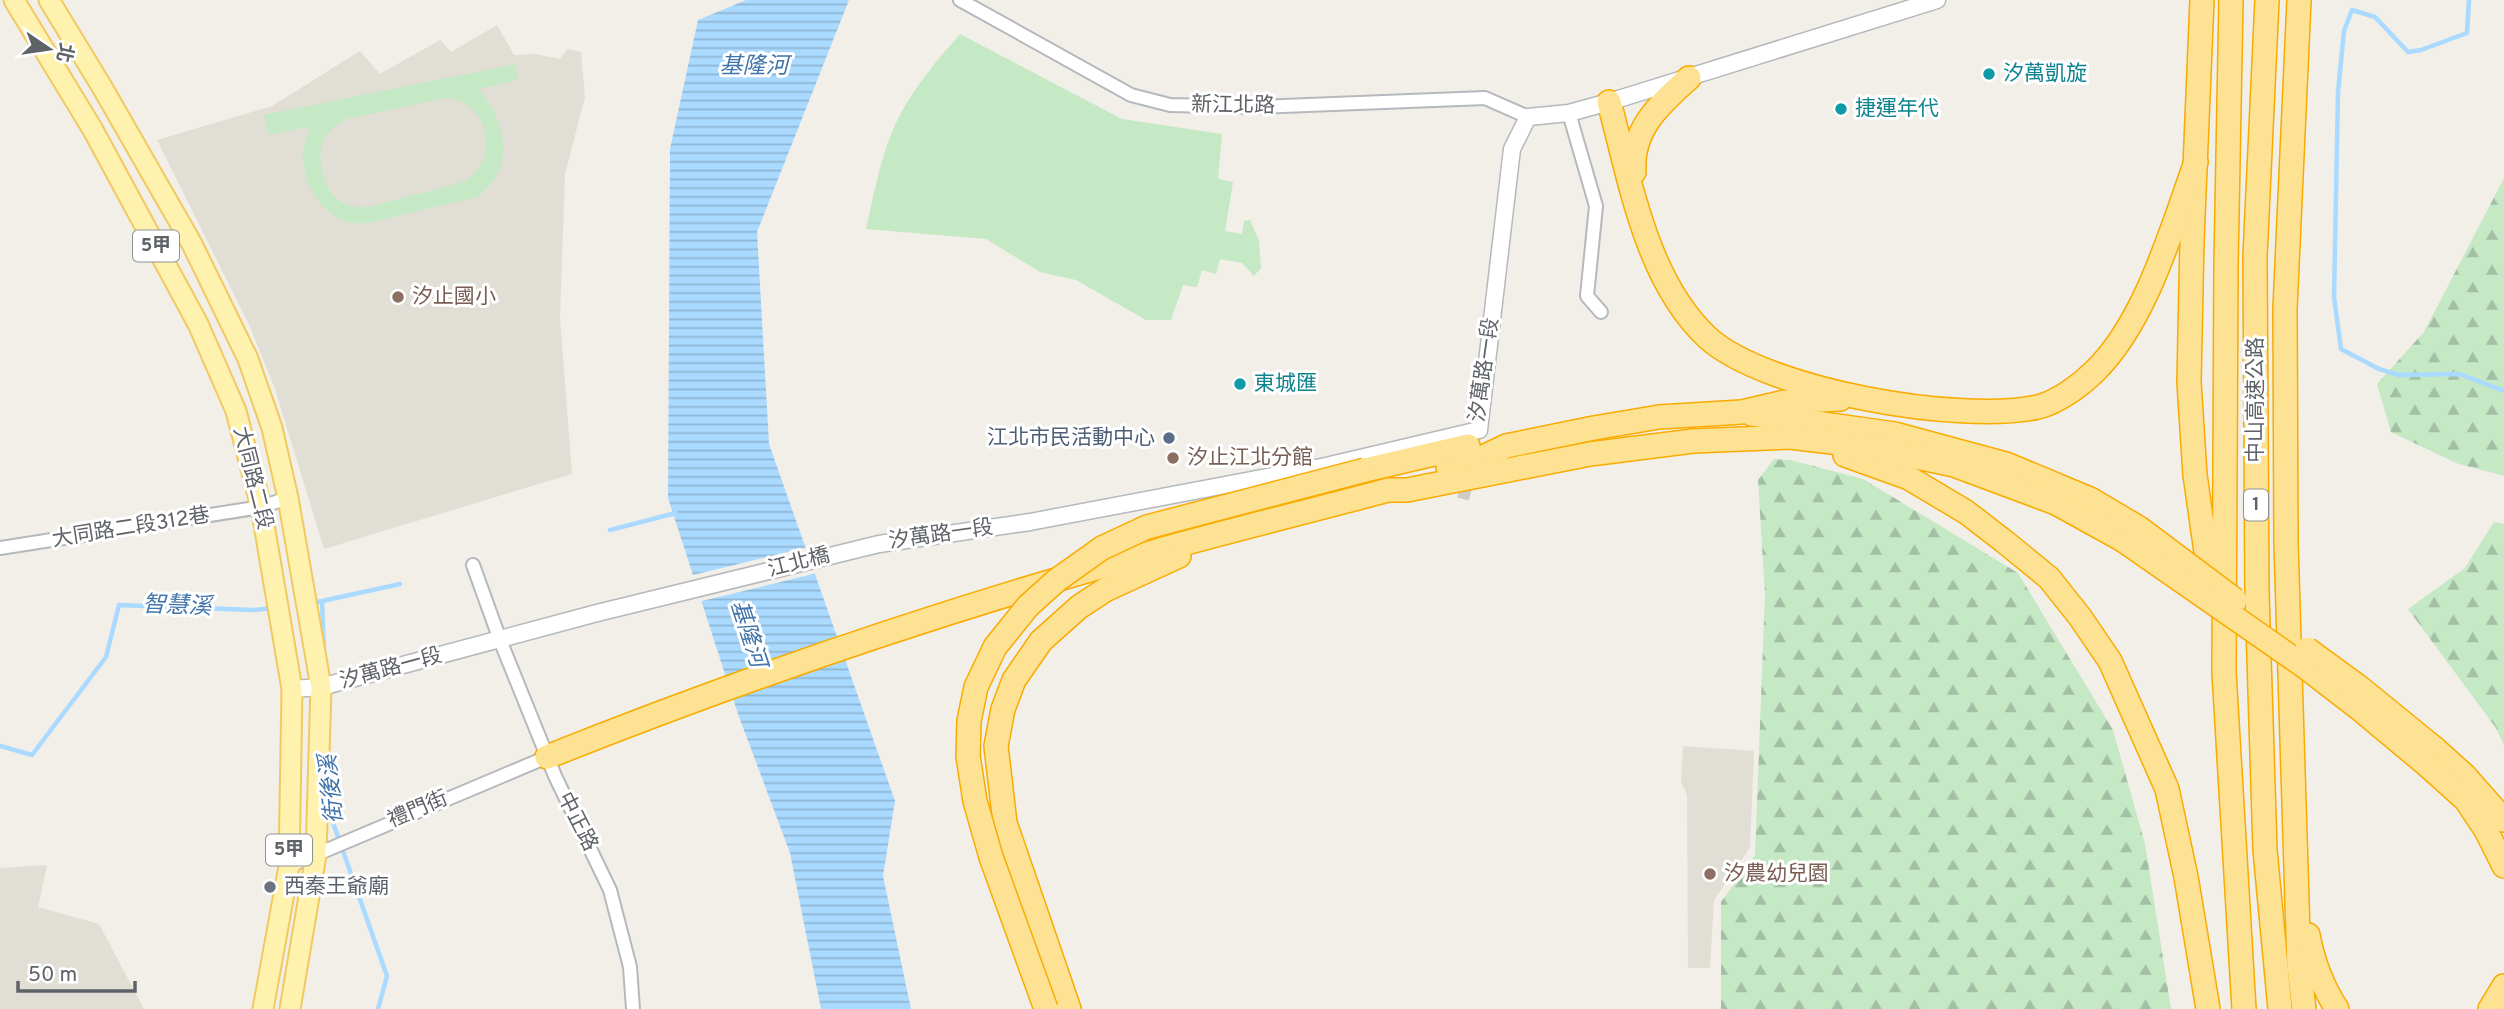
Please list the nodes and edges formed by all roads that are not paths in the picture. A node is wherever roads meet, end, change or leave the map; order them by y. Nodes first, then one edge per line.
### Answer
1 (15, 0) edge
2 (49, 0) edge
3 (960, 0) edge
4 (1937, 0) edge
5 (2202, 0) edge
6 (2231, 0) edge
7 (2267, 0) edge
8 (2299, 0) edge
9 (1689, 78) junction
10 (102, 87) junction
11 (1609, 102) junction
12 (79, 108) junction
13 (1569, 113) junction
14 (1528, 117) junction
15 (2196, 162) junction
16 (1635, 199) junction
17 (1601, 312) dead end
18 (1855, 398) junction
19 (1742, 412) junction
20 (1749, 440) junction
21 (1506, 446) junction
22 (1388, 490) junction
23 (288, 498) junction
24 (261, 507) junction
25 (1228, 533) junction
26 (2131, 534) junction
27 (866, 547) joint
28 (0, 548) edge
29 (473, 565) dead end
30 (610, 610) joint
31 (500, 640) junction
32 (2224, 672) junction
33 (326, 686) junction
34 (292, 689) junction
35 (547, 757) junction
36 (2430, 757) junction
37 (2504, 820) edge
38 (316, 855) junction
39 (289, 866) junction
40 (2504, 866) edge
41 (2296, 869) junction
42 (2504, 986) edge
43 (263, 1009) edge
44 (290, 1009) edge
45 (634, 1009) edge
46 (1046, 1009) edge
47 (1069, 1009) edge
48 (2208, 1009) edge
49 (2244, 1009) edge
50 (2280, 1009) edge
51 (2304, 1009) edge
52 (2337, 1009) edge
53 (2490, 1009) edge

1 - 12 main road, 大同路二段 / 5甲
2 - 10 main road, 大同路二段 / 5甲
3 - 14 street, 新江北路
4 - 9 street
5 - 15 highway
6 - 32 highway, 中山高速公路 / 1
7 - 50 highway, 中山高速公路 / 1
8 - 41 highway
9 - 11 street
9 - 16 highway
10 - 12 main road
10 - 23 main road, 大同路二段 / 5甲
11 - 13 street
11 - 16 highway
12 - 24 main road, 大同路二段 / 5甲
13 - 14 street
13 - 17 street
14 - 27 street, 汐萬路一段
15 - 18 highway
15 - 32 highway
16 - 18 highway
18 - 19 highway
19 - 21 highway
19 - 26 highway
20 - 22 highway
20 - 26 highway
20 - 48 highway
21 - 22 highway
21 - 46 highway, bridge
22 - 25 highway
23 - 24 street, 大同路二段312巷
23 - 33 main road, 大同路二段 / 5甲
24 - 28 street, 大同路二段312巷
24 - 34 main road, 大同路二段 / 5甲
25 - 35 highway
25 - 47 highway
26 - 36 highway, bridge
27 - 30 street, 江北橋
29 - 31 street, 中正路
30 - 31 street, 汐萬路一段
31 - 33 street, 汐萬路一段
31 - 35 street, 中正路
32 - 49 highway, 中山高速公路 / 1
33 - 34 street, 汐萬路一段
33 - 38 main road, 大同路二段 / 5甲
34 - 39 main road, 大同路二段 / 5甲
35 - 38 street, 禮門街
35 - 45 street, 中正路
36 - 37 highway
36 - 40 highway
38 - 39 street, 禮門街
38 - 44 main road, 大同路二段 / 5甲
39 - 43 main road, 大同路二段 / 5甲
41 - 51 highway
41 - 52 highway
42 - 53 highway

